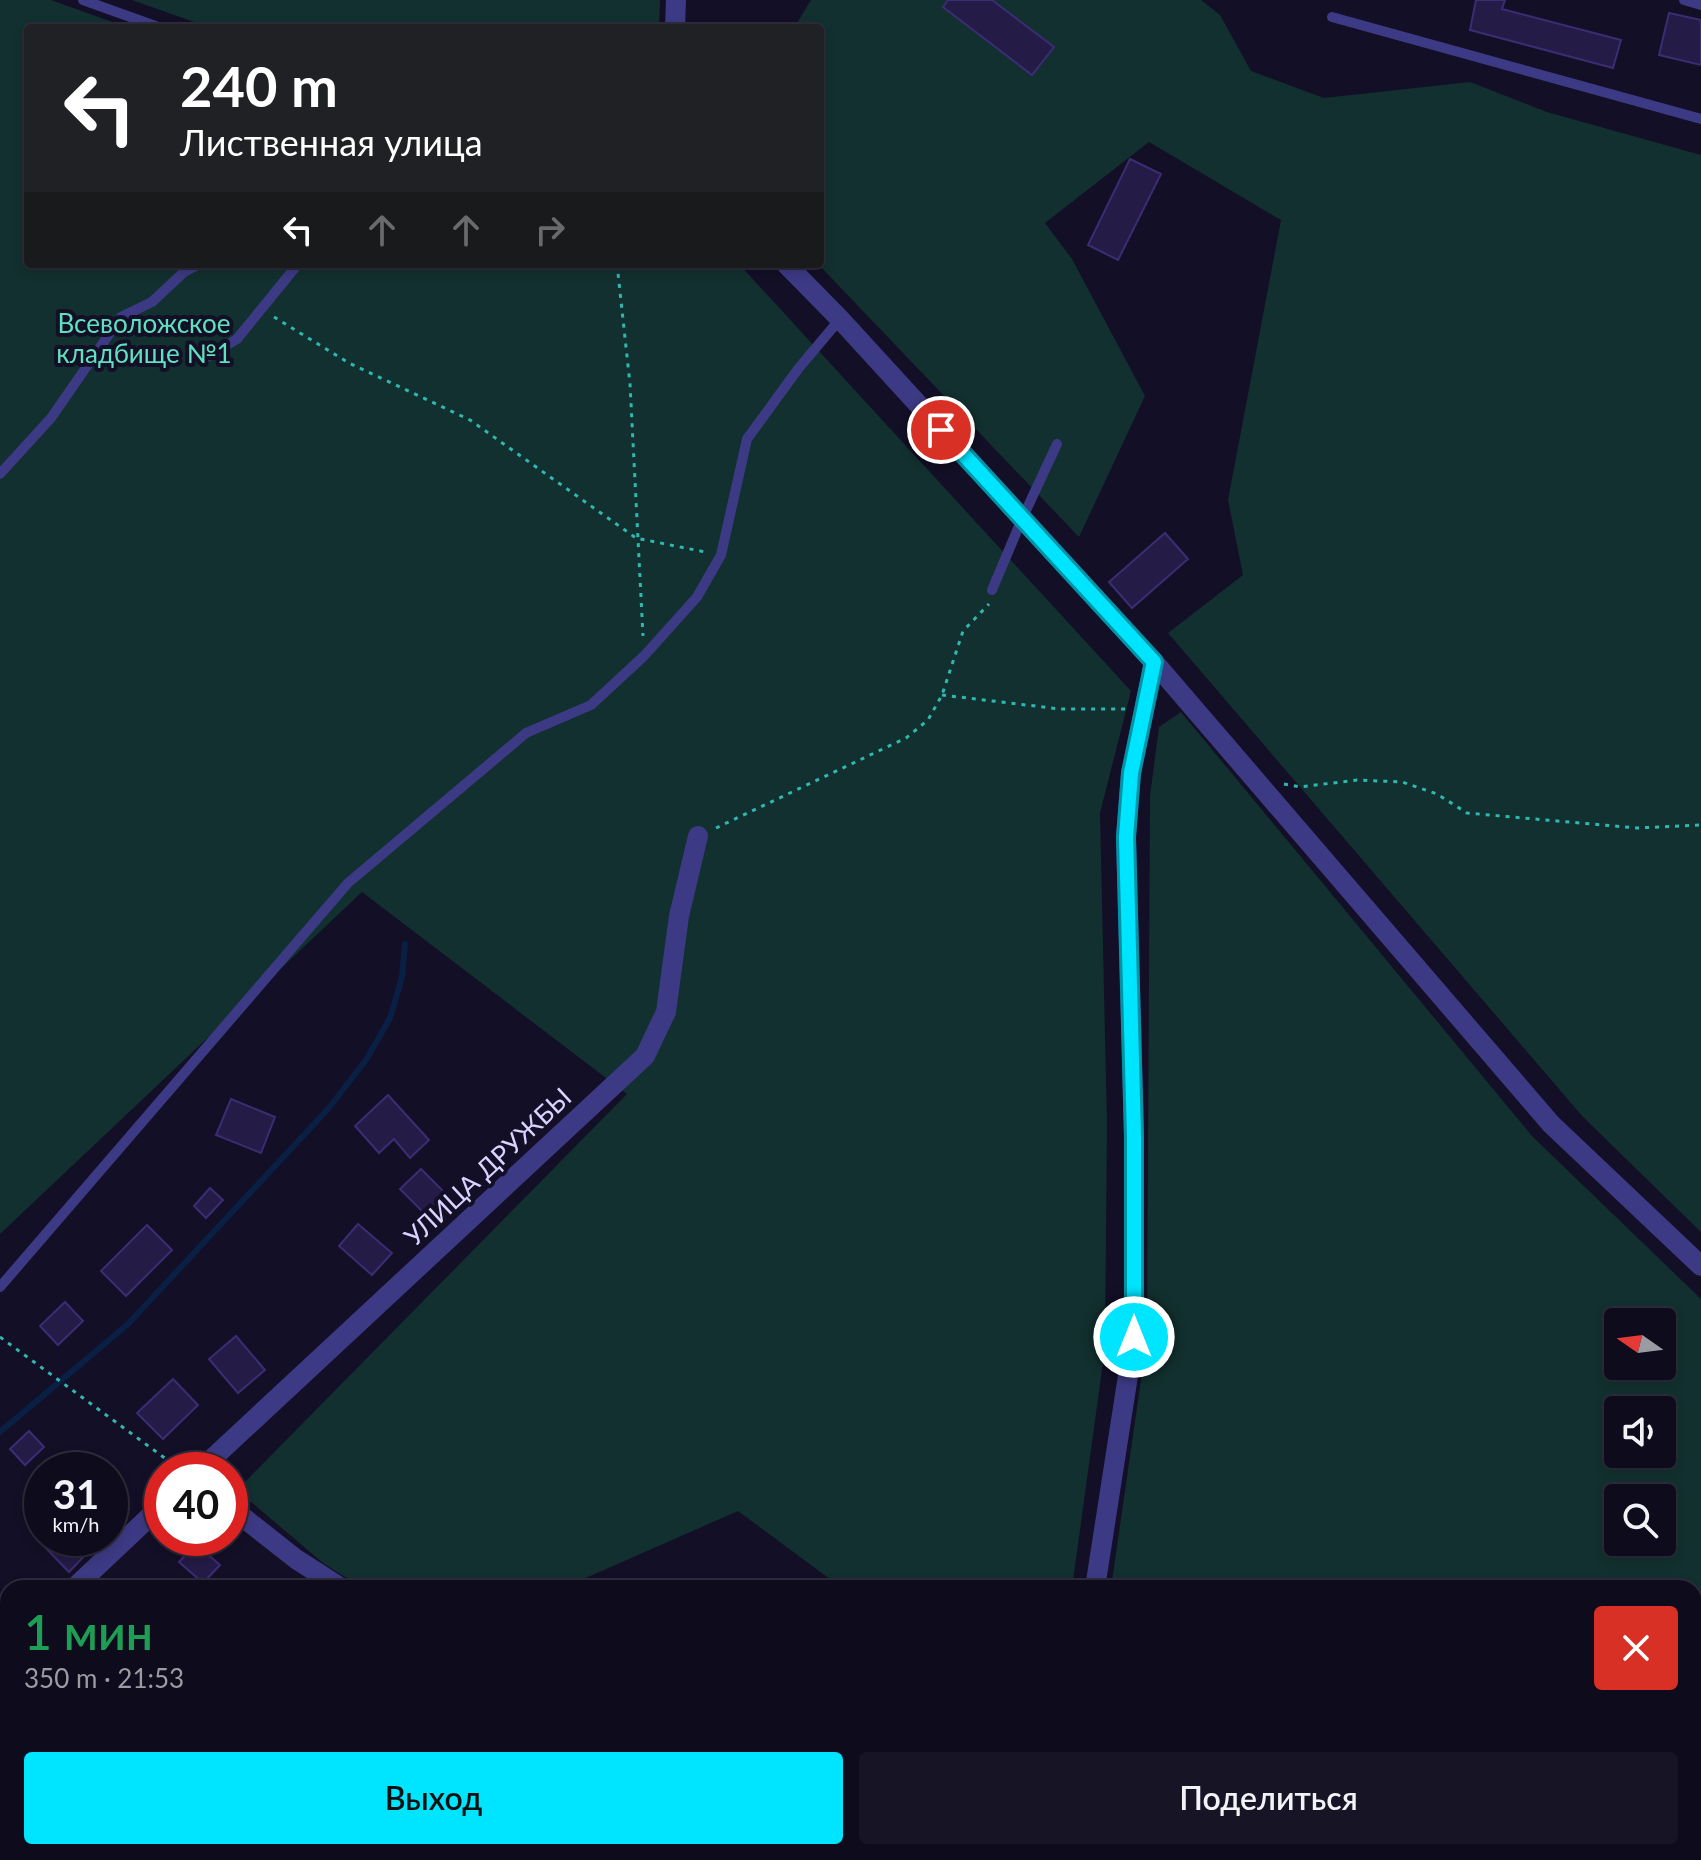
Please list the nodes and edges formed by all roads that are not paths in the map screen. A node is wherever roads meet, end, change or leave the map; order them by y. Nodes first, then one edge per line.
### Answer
1 (83, 0) edge
2 (676, 0) edge
3 (1684, 0) edge
4 (1701, 5) edge
5 (1332, 17) dead end
6 (150, 24) edge
7 (675, 24) edge
8 (1701, 119) edge
9 (192, 268) edge
10 (295, 268) edge
11 (790, 268) edge
12 (840, 319) junction
13 (207, 357) dead end
14 (1057, 444) dead end
15 (0, 474) edge
16 (1022, 519) junction
17 (992, 590) road end
18 (1154, 662) junction
19 (698, 836) road end
20 (1701, 1266) edge
21 (0, 1287) edge
22 (219, 1452) edge
23 (248, 1521) edge
24 (144, 1522) edge
25 (82, 1580) edge
26 (329, 1580) edge
27 (1096, 1580) edge

1 - 6 lane
2 - 7 street
3 - 4 lane
5 - 8 lane
9 - 15 lane
10 - 13 lane
11 - 12 street
12 - 16 street
12 - 21 lane
14 - 16 lane
16 - 17 lane
16 - 18 street
18 - 20 street
18 - 27 street
19 - 22 street, УЛИЦА ДРУЖБЫ
23 - 26 street
24 - 25 street

